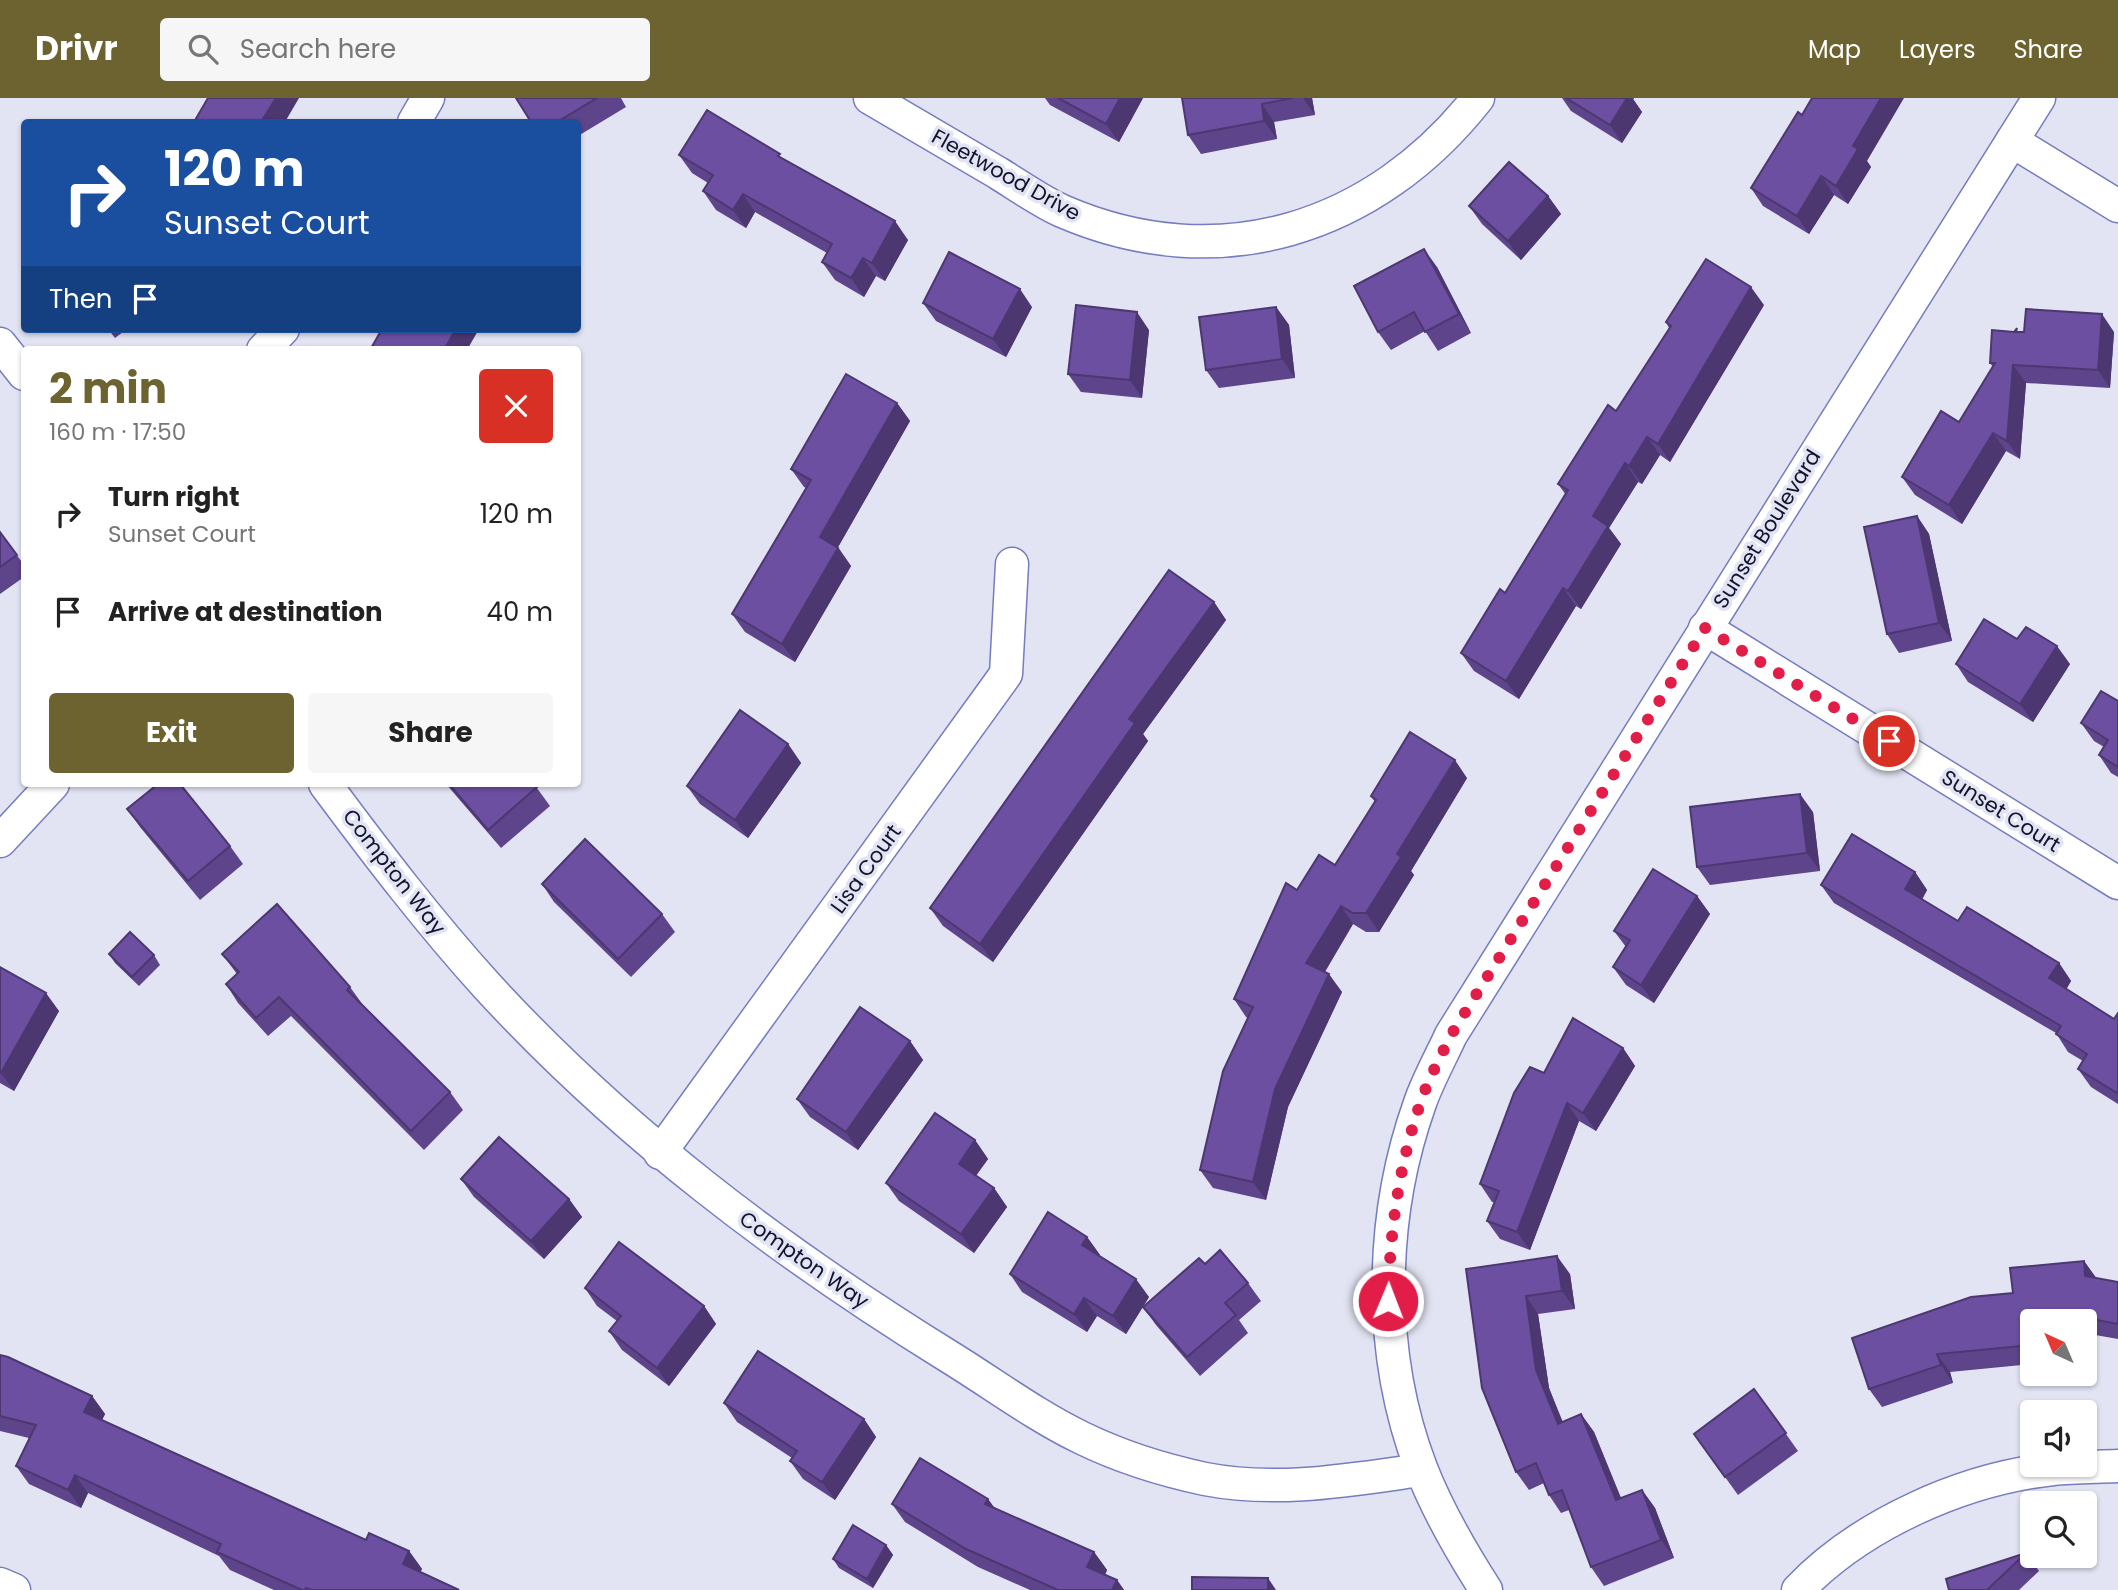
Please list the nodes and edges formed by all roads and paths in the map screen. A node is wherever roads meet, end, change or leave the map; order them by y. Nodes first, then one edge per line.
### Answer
1 (428, 98) edge
2 (870, 98) edge
3 (1478, 98) edge
4 (2039, 98) edge
5 (416, 119) edge
6 (2012, 141) junction
7 (2118, 206) edge
8 (279, 333) edge
9 (0, 344) edge
10 (267, 346) edge
11 (21, 369) edge
12 (1012, 564) dead end
13 (1705, 628) junction
14 (50, 787) edge
15 (328, 787) edge
16 (0, 841) edge
17 (2118, 883) edge
18 (660, 1153) junction
19 (2118, 1466) edge
20 (1421, 1469) junction
21 (0, 1584) edge
22 (14, 1590) edge
23 (1486, 1590) edge
24 (1798, 1590) edge

1 - 5 street
2 - 3 street, Fleetwood Drive
4 - 6 street, Sunset Boulevard
6 - 7 street
6 - 13 street, Sunset Boulevard
8 - 10 street
9 - 11 street
12 - 18 street, Lisa Court
13 - 17 street, Sunset Court
13 - 20 street, Sunset Boulevard
14 - 16 street
15 - 18 street, Compton Way
18 - 20 street, Compton Way
19 - 24 street
20 - 23 street, Sunset Boulevard
21 - 22 street

